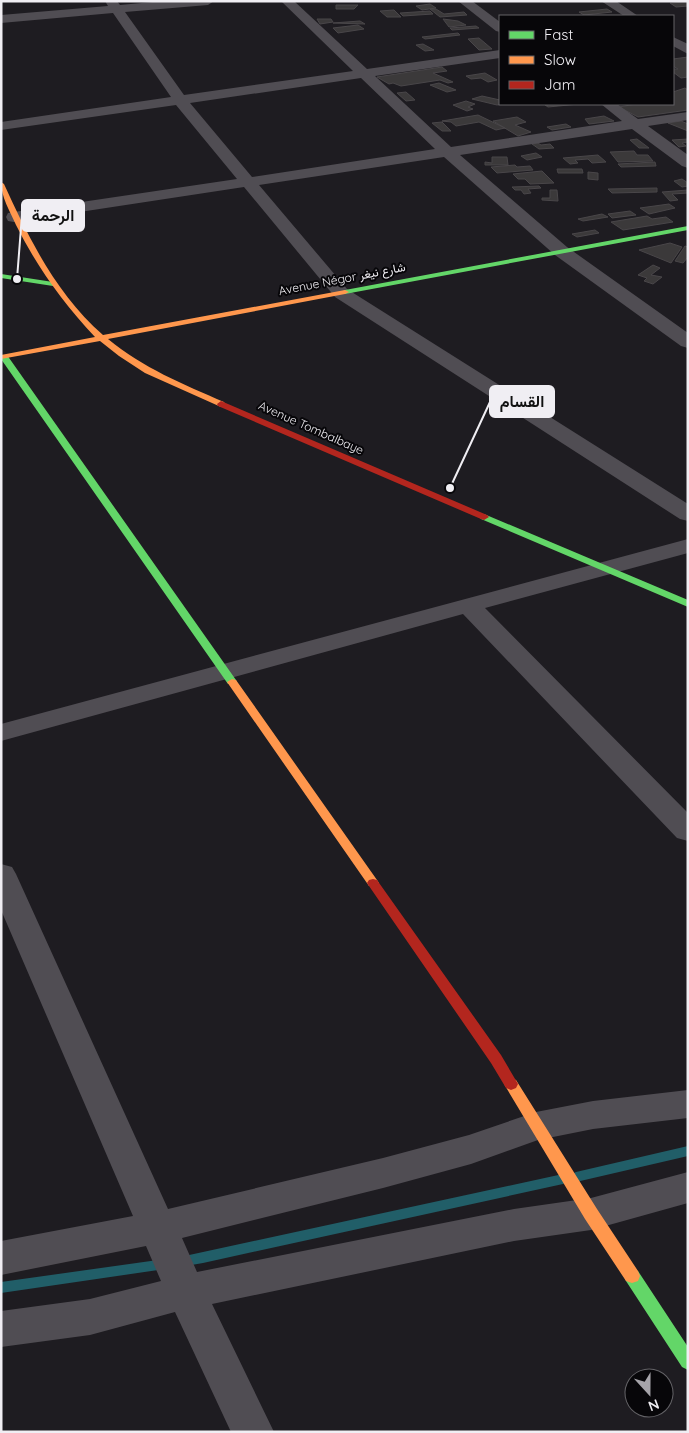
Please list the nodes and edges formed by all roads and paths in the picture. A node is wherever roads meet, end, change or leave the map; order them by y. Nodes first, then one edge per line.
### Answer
1 (208, 1) edge
2 (286, 1) edge
3 (464, 1) edge
4 (607, 1) edge
5 (114, 5) edge
6 (630, 15) edge
7 (1, 19) edge
8 (499, 27) edge
9 (674, 42) edge
10 (688, 50) edge
11 (499, 54) edge
12 (363, 73) junction
13 (178, 99) junction
14 (609, 105) edge
15 (688, 116) edge
16 (636, 124) junction
17 (1, 126) edge
18 (447, 152) junction
19 (688, 163) edge
20 (249, 183) junction
21 (1, 184) edge
22 (14, 217) junction
23 (688, 228) edge
24 (561, 251) junction
25 (1, 276) edge
26 (53, 284) junction
27 (341, 293) junction
28 (101, 339) junction
29 (688, 342) edge
30 (3, 357) edge
31 (688, 514) edge
32 (688, 546) edge
33 (605, 568) junction
34 (688, 604) edge
35 (469, 606) junction
36 (224, 671) junction
37 (1, 733) edge
38 (688, 831) edge
39 (1, 874) edge
40 (688, 1104) edge
41 (541, 1134) junction
42 (688, 1187) edge
43 (588, 1210) junction
44 (162, 1237) junction
45 (1, 1258) edge
46 (186, 1292) junction
47 (1, 1329) edge
48 (688, 1362) edge
49 (253, 1432) edge

1 - 5 street
2 - 12 street
3 - 8 street
4 - 6 street
5 - 7 street
5 - 13 street
9 - 10 street
11 - 12 street
12 - 13 street
12 - 18 street
13 - 17 street
13 - 20 street
14 - 16 street
15 - 16 street
16 - 18 street
16 - 19 street
18 - 20 street
18 - 24 street
20 - 22 street
20 - 27 street
21 - 22 main road, Avenue Tombalbaye
22 - 26 main road, Avenue Tombalbaye
23 - 24 main road, Avenue Négor شارع نيغر
24 - 27 main road, Avenue Négor شارع نيغر
24 - 29 street
25 - 26 main road
26 - 28 main road, Avenue Tombalbaye
27 - 28 main road, Avenue Négor شارع نيغر
27 - 31 street
28 - 30 main road, Avenue Négor شارع نيغر
28 - 33 main road, Avenue Tombalbaye
30 - 36 main road
32 - 33 street
33 - 34 main road, Avenue Tombalbaye
33 - 35 street
35 - 36 street
35 - 38 street
36 - 37 street
36 - 41 main road
39 - 44 street
40 - 41 street
41 - 43 main road
41 - 44 street
42 - 43 street
43 - 46 street
43 - 48 main road
44 - 45 street
44 - 46 street
46 - 47 street
46 - 49 street

